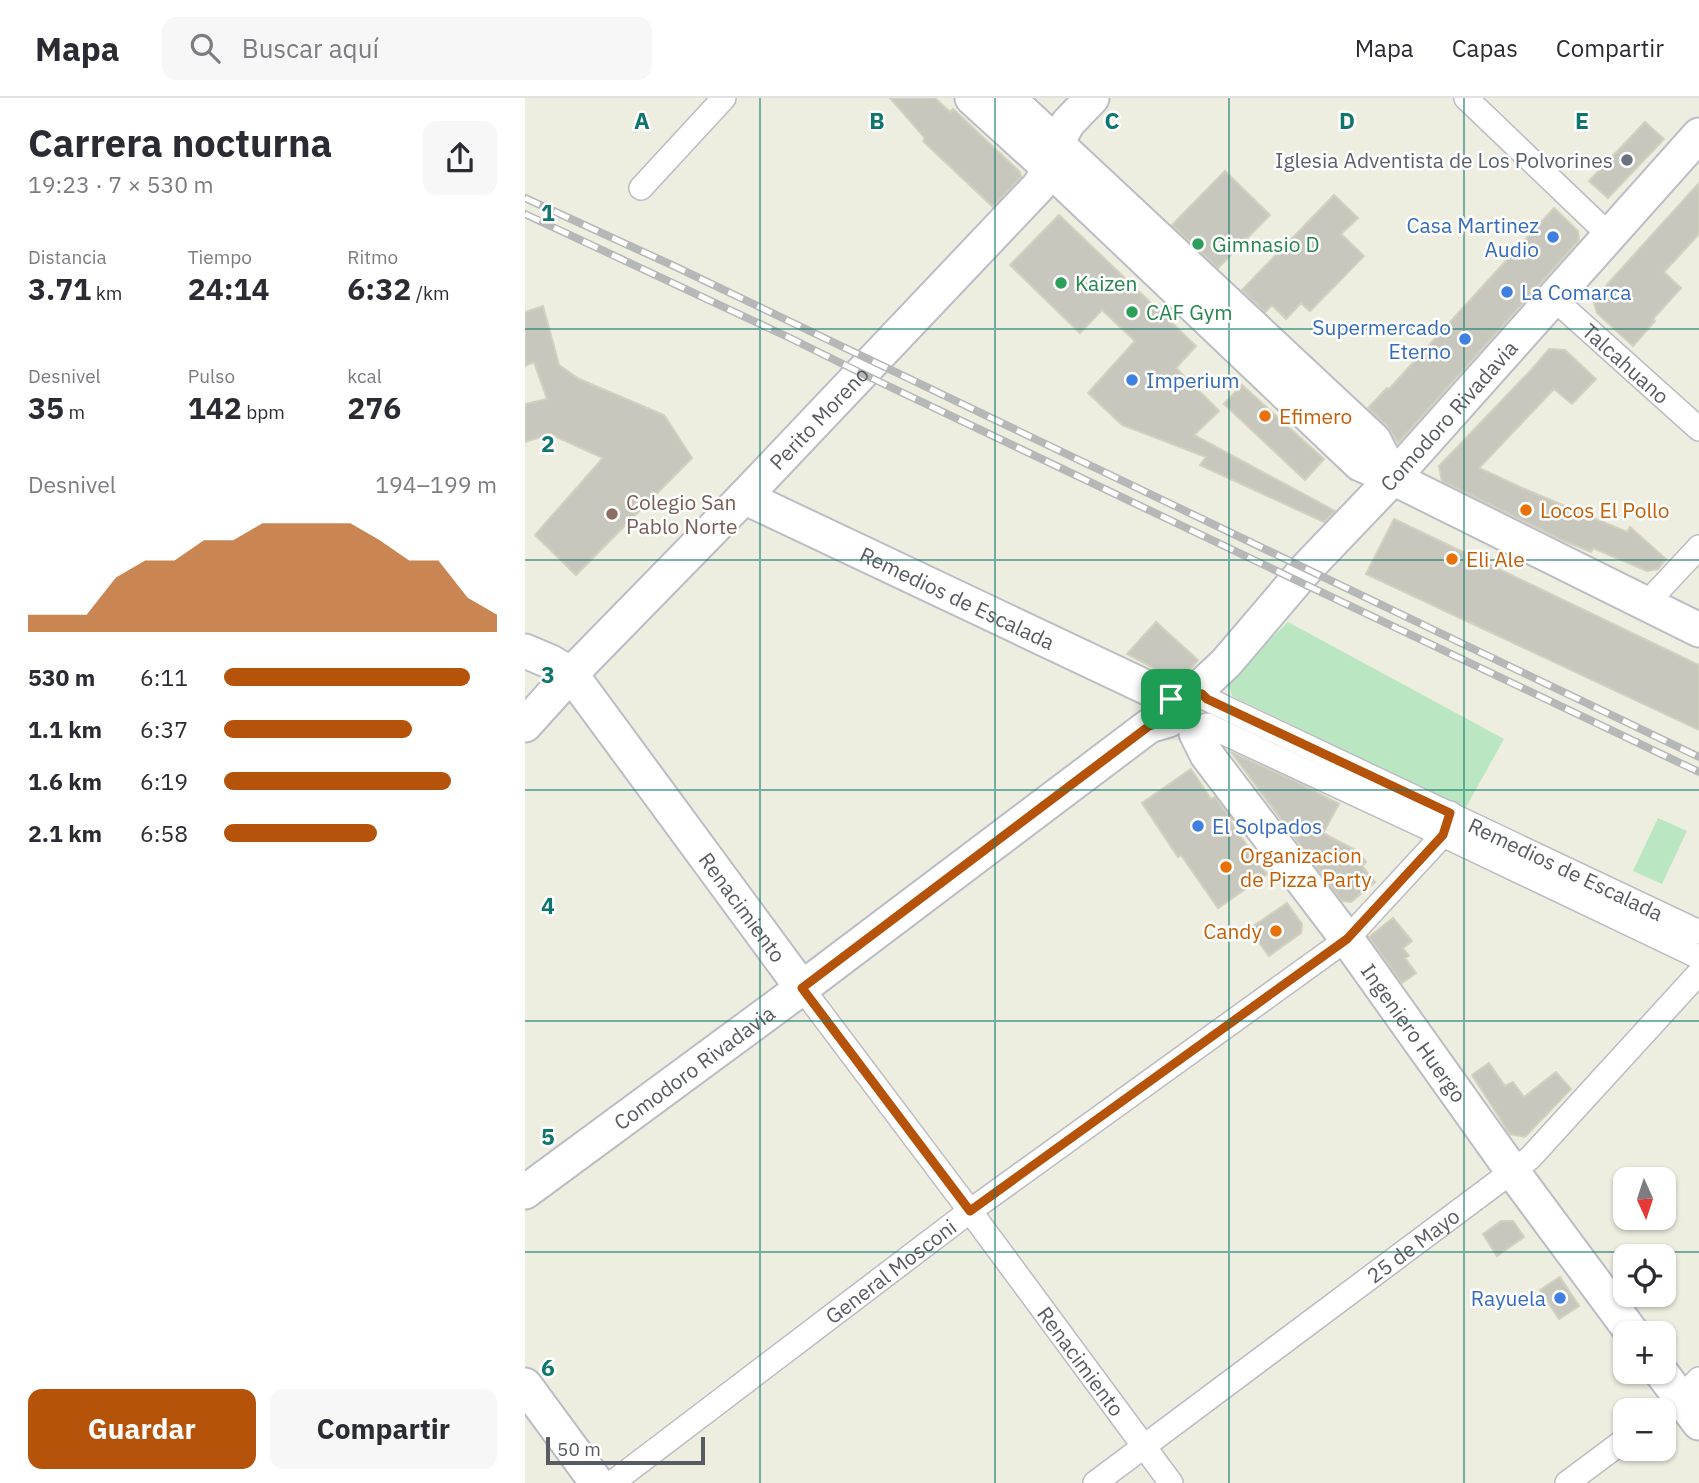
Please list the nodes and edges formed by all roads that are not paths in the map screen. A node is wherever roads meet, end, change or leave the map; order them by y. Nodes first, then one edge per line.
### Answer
1 (724, 98) edge
2 (972, 98) edge
3 (1008, 98) edge
4 (1092, 98) edge
5 (1466, 98) edge
6 (1699, 135) edge
7 (1053, 156) junction
8 (641, 188) dead end
9 (1609, 235) junction
10 (1553, 298) junction
11 (1699, 429) edge
12 (1393, 478) junction
13 (744, 497) junction
14 (1699, 547) edge
15 (1645, 605) junction
16 (1699, 630) edge
17 (525, 651) edge
18 (571, 674) junction
19 (1191, 711) junction
20 (525, 725) edge
21 (1446, 824) junction
22 (1699, 932) edge
23 (1347, 939) junction
24 (1699, 957) edge
25 (1699, 973) edge
26 (802, 988) junction
27 (1513, 1172) junction
28 (525, 1192) edge
29 (970, 1211) junction
30 (1623, 1321) edge
31 (1671, 1384) edge
32 (525, 1385) edge
33 (1686, 1403) edge
34 (1144, 1447) junction
35 (1613, 1449) edge
36 (597, 1483) edge
37 (612, 1483) edge
38 (1095, 1483) edge
39 (1171, 1483) edge
40 (1567, 1483) edge

1 - 8 street
2 - 7 street
3 - 7 street
4 - 7 street, Perito Moreno
5 - 9 street
6 - 9 street, Comodoro Rivadavia
7 - 12 street
7 - 13 street, Perito Moreno
9 - 10 street, Comodoro Rivadavia
10 - 11 street, Talcahuano
10 - 12 street, Comodoro Rivadavia
12 - 15 street
12 - 19 street, Comodoro Rivadavia
13 - 18 street, Perito Moreno
13 - 19 street, Remedios de Escalada
14 - 15 street
15 - 16 street
17 - 18 street, Renacimiento
18 - 20 street, Perito Moreno
18 - 26 street, Renacimiento
19 - 21 street, Remedios de Escalada
19 - 23 street, Ingeniero Huergo
19 - 26 street, Comodoro Rivadavia
21 - 22 street, Remedios de Escalada
21 - 23 street, General Mosconi
21 - 24 street, Remedios de Escalada
23 - 27 street, Ingeniero Huergo
23 - 29 street, General Mosconi
25 - 27 street, 25 de Mayo
26 - 28 street, Comodoro Rivadavia
26 - 29 street, Renacimiento
27 - 30 street, Ingeniero Huergo
27 - 34 street, 25 de Mayo
29 - 34 street, Renacimiento
29 - 37 street, General Mosconi
31 - 33 street
32 - 36 street
34 - 38 street, 25 de Mayo
34 - 39 street, Renacimiento
35 - 40 street

